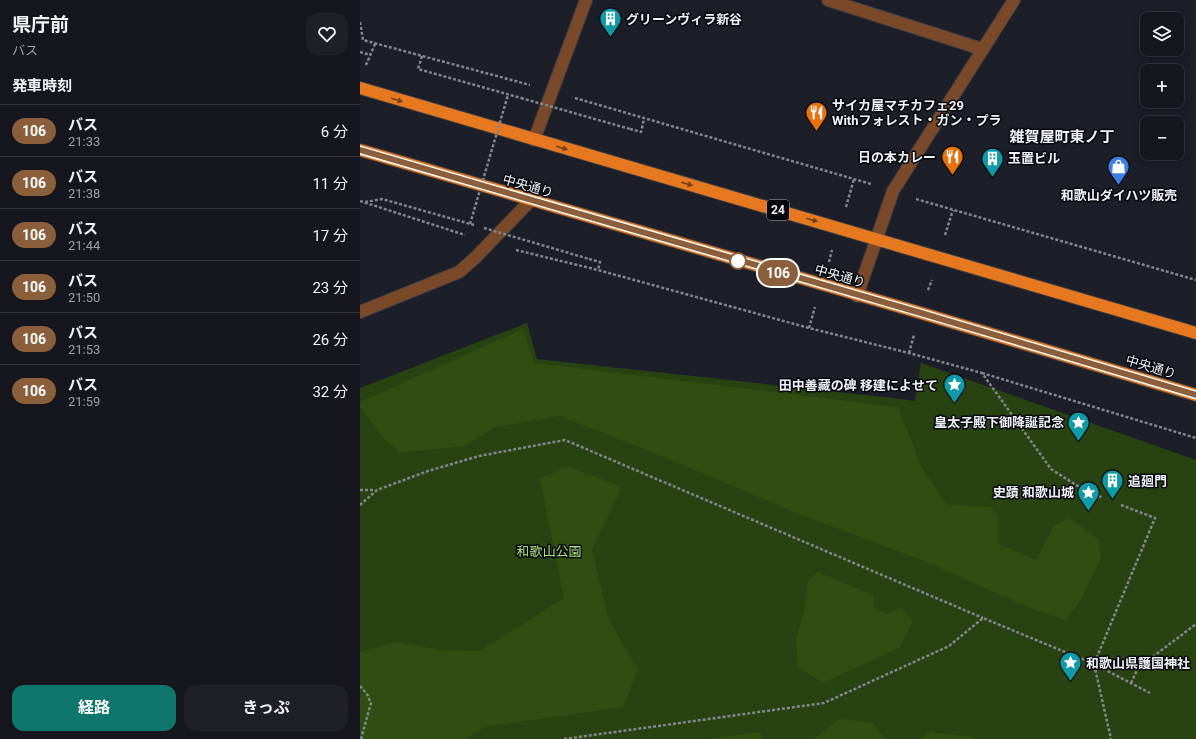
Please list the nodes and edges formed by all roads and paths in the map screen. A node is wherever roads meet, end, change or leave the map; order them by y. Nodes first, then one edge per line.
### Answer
1 (586, 0) edge
2 (828, 0) edge
3 (1014, 0) edge
4 (360, 22) edge
5 (375, 44) junction
6 (982, 49) junction
7 (360, 52) edge
8 (370, 55) junction
9 (422, 56) junction
10 (365, 67) dead end
11 (360, 88) edge
12 (552, 92) junction
13 (508, 95) junction
14 (644, 119) junction
15 (534, 140) junction
16 (360, 150) edge
17 (360, 201) edge
18 (530, 201) junction
19 (364, 202) junction
20 (953, 210) dead end
21 (484, 228) dead end
22 (839, 228) junction
23 (499, 233) junction
24 (876, 239) junction
25 (489, 243) junction
26 (598, 270) junction
27 (1196, 280) edge
28 (822, 285) junction
29 (857, 296) junction
30 (360, 312) edge
31 (809, 328) junction
32 (1196, 333) edge
33 (982, 373) junction
34 (1196, 395) edge
35 (1196, 438) edge
36 (360, 490) edge
37 (377, 490) junction
38 (1103, 498) dead end
39 (360, 505) edge
40 (1121, 505) dead end
41 (983, 618) junction
42 (1196, 624) edge
43 (1094, 664) junction
44 (1131, 683) junction
45 (360, 686) edge
46 (1150, 693) dead end
47 (361, 739) edge
48 (564, 739) edge
49 (1110, 739) edge

1 - 12 street
2 - 6 street
3 - 6 street
4 - 5 path
5 - 8 path
5 - 9 path
6 - 24 street
7 - 8 path
8 - 10 path
9 - 12 path
9 - 13 path
11 -> 15 highway, 24
12 - 14 path
12 - 15 street
13 - 14 path, bridge
13 - 19 path, bridge
14 - 22 path
15 -> 22 highway, 24
16 - 18 highway, 中央通り
17 - 19 path
18 - 23 street
18 - 28 highway, 中央通り
19 - 25 path
20 - 27 path
21 - 23 path, bridge
22 - 24 highway, 24
22 - 28 path
23 - 25 street
23 - 26 path, bridge
24 - 29 street
24 - 32 highway, 24
25 - 26 path
25 - 30 street
26 - 31 path
28 - 29 highway, 中央通り
28 - 31 path
29 - 34 highway, 中央通り
31 - 33 path
33 - 35 path
33 - 38 path
36 - 37 path
37 - 39 path
37 - 41 path
40 - 43 path
41 - 43 path
41 - 48 path
42 - 44 path
43 - 44 path
43 - 49 path
44 - 46 path
45 - 47 path

